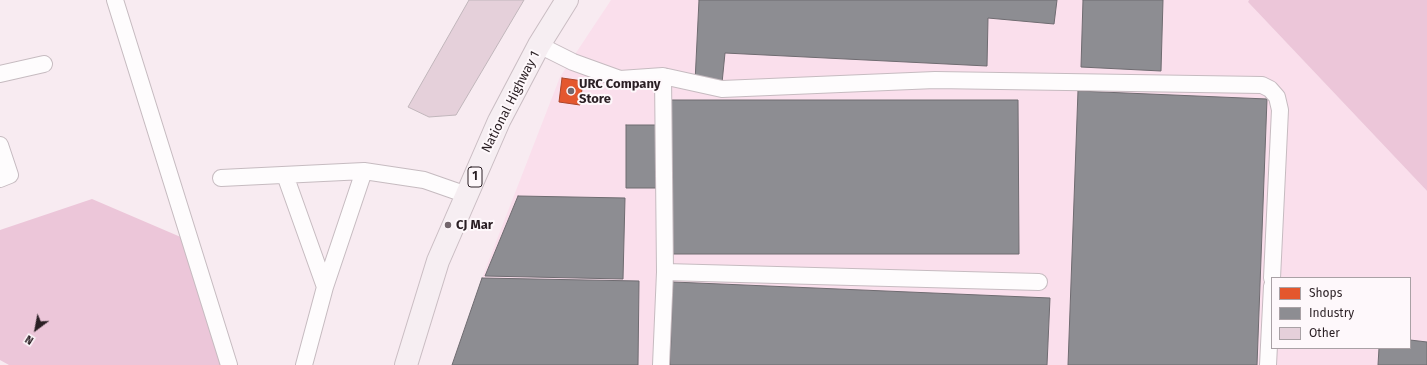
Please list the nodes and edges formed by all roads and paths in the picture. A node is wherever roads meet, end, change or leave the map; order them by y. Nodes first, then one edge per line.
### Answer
1 (115, 0) edge
2 (567, 0) edge
3 (539, 45) junction
4 (44, 64) dead end
5 (0, 74) edge
6 (663, 76) junction
7 (0, 145) edge
8 (364, 171) junction
9 (285, 175) junction
10 (221, 178) dead end
11 (0, 179) edge
12 (467, 196) junction
13 (665, 272) junction
14 (1272, 277) edge
15 (1039, 282) dead end
16 (325, 287) junction
17 (1271, 306) edge
18 (229, 365) edge
19 (304, 365) edge
20 (406, 365) edge
21 (661, 365) edge
22 (1268, 365) edge

1 - 18 street
2 - 3 highway, National Highway 1 / 1
3 - 6 street
3 - 12 highway, National Highway 1 / 1
4 - 5 street
6 - 13 street
6 - 14 street
7 - 11 street
8 - 9 street
8 - 12 street
8 - 16 street
9 - 10 street
9 - 16 street
12 - 20 highway, National Highway 1 / 1
13 - 15 street
13 - 21 street
16 - 19 street
17 - 22 street

